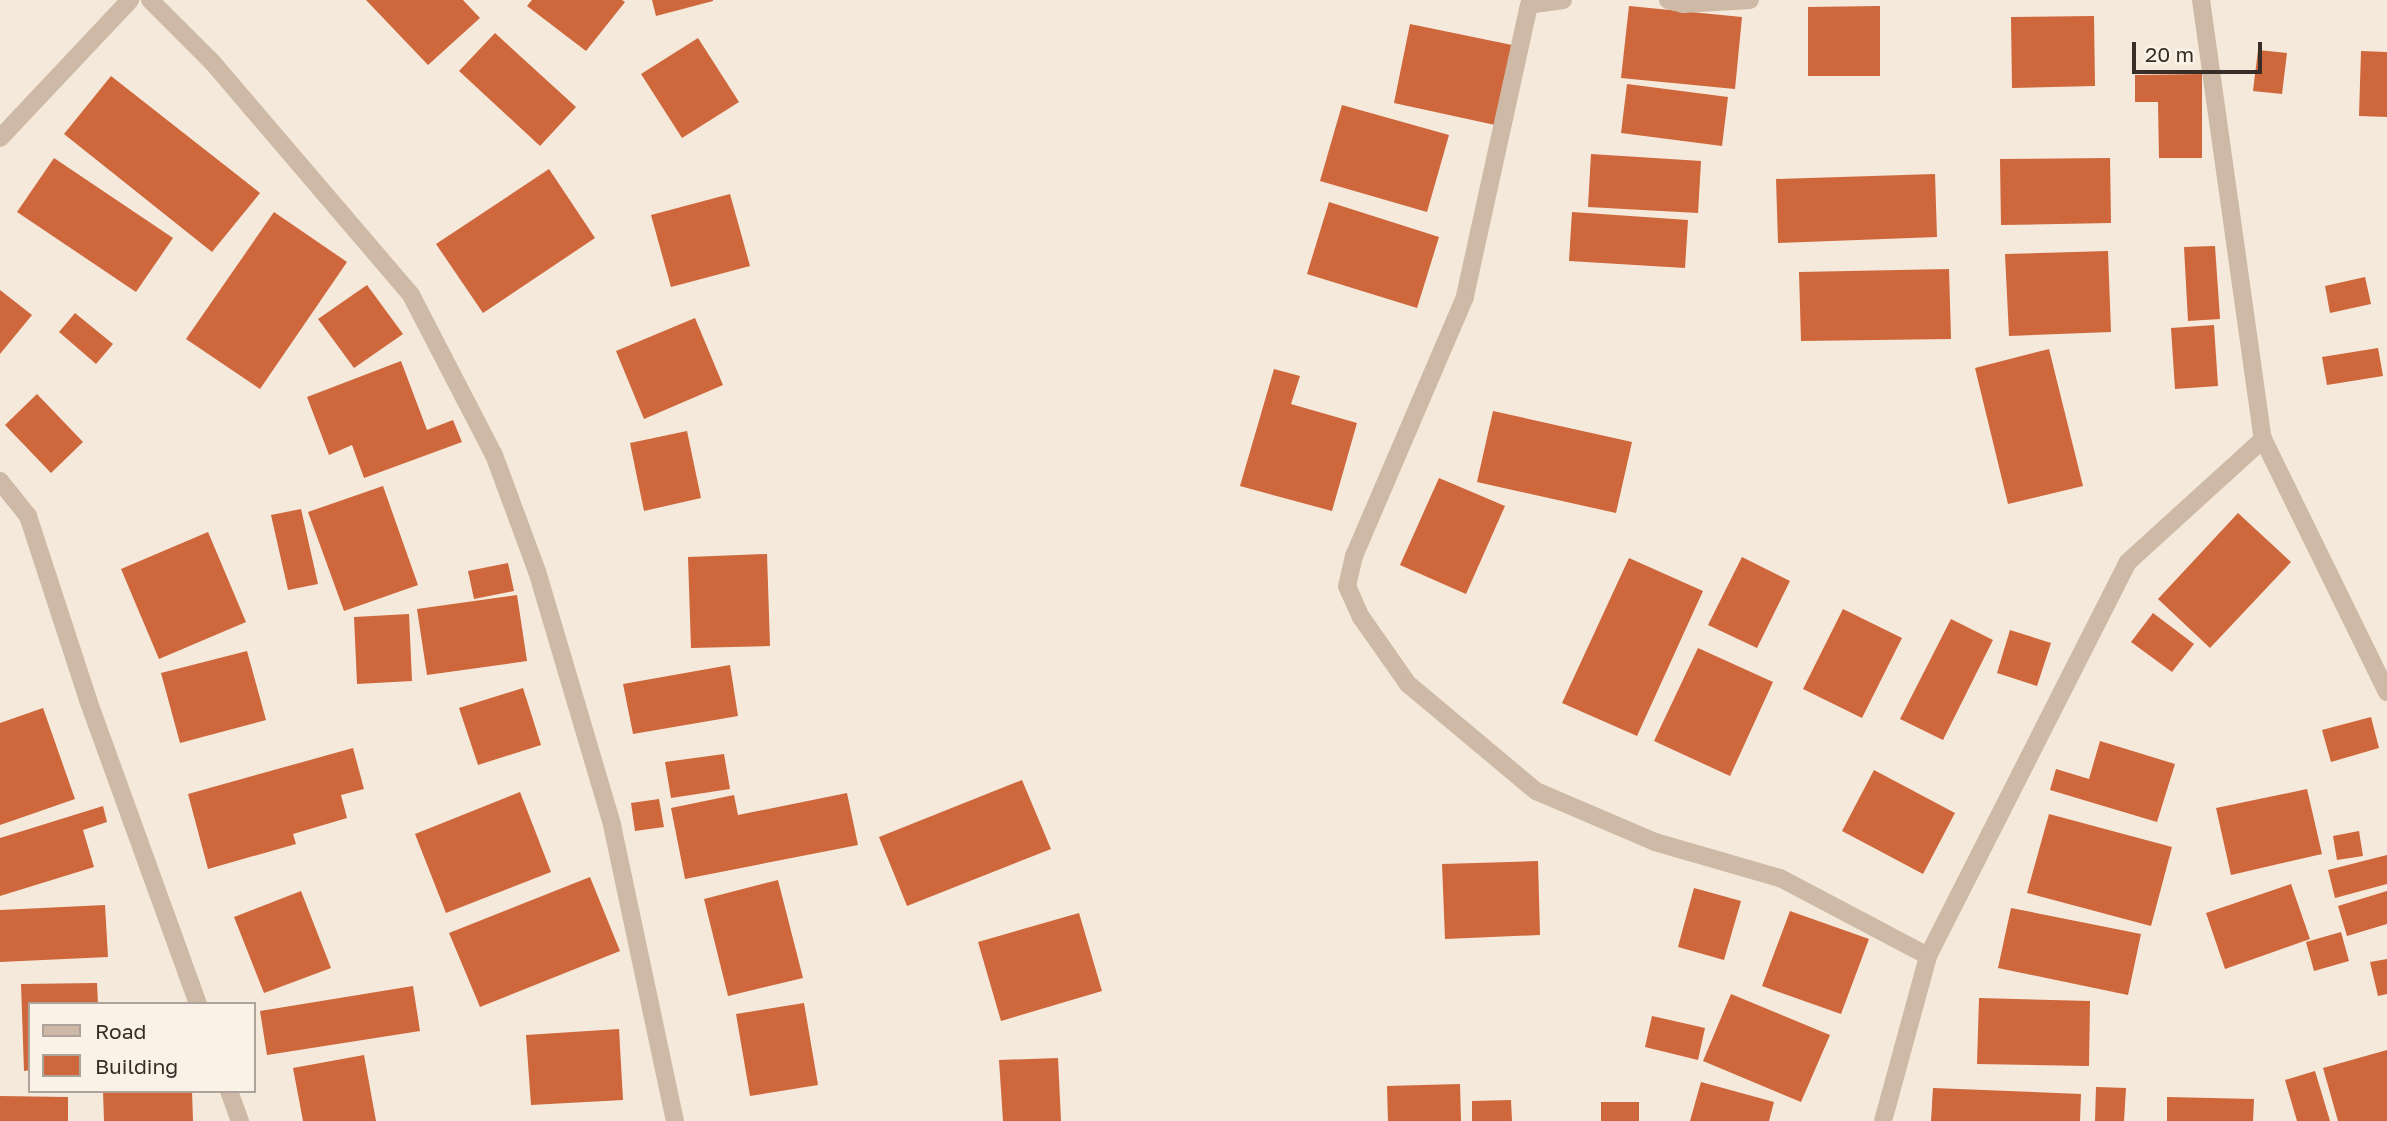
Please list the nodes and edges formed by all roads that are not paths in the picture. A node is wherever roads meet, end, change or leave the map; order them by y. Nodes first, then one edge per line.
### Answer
1 (130, 0) edge
2 (150, 0) edge
3 (1563, 0) edge
4 (1668, 0) edge
5 (1750, 0) edge
6 (2201, 0) edge
7 (0, 138) edge
8 (2263, 439) junction
9 (0, 481) edge
10 (2387, 692) edge
11 (1928, 956) junction
12 (197, 1002) edge
13 (230, 1093) edge
14 (240, 1121) edge
15 (675, 1121) edge
16 (1883, 1121) edge

1 - 7 street
2 - 15 street
3 - 11 street
4 - 5 street
6 - 8 street
8 - 10 street
8 - 11 street
9 - 12 street
11 - 16 street
13 - 14 street

